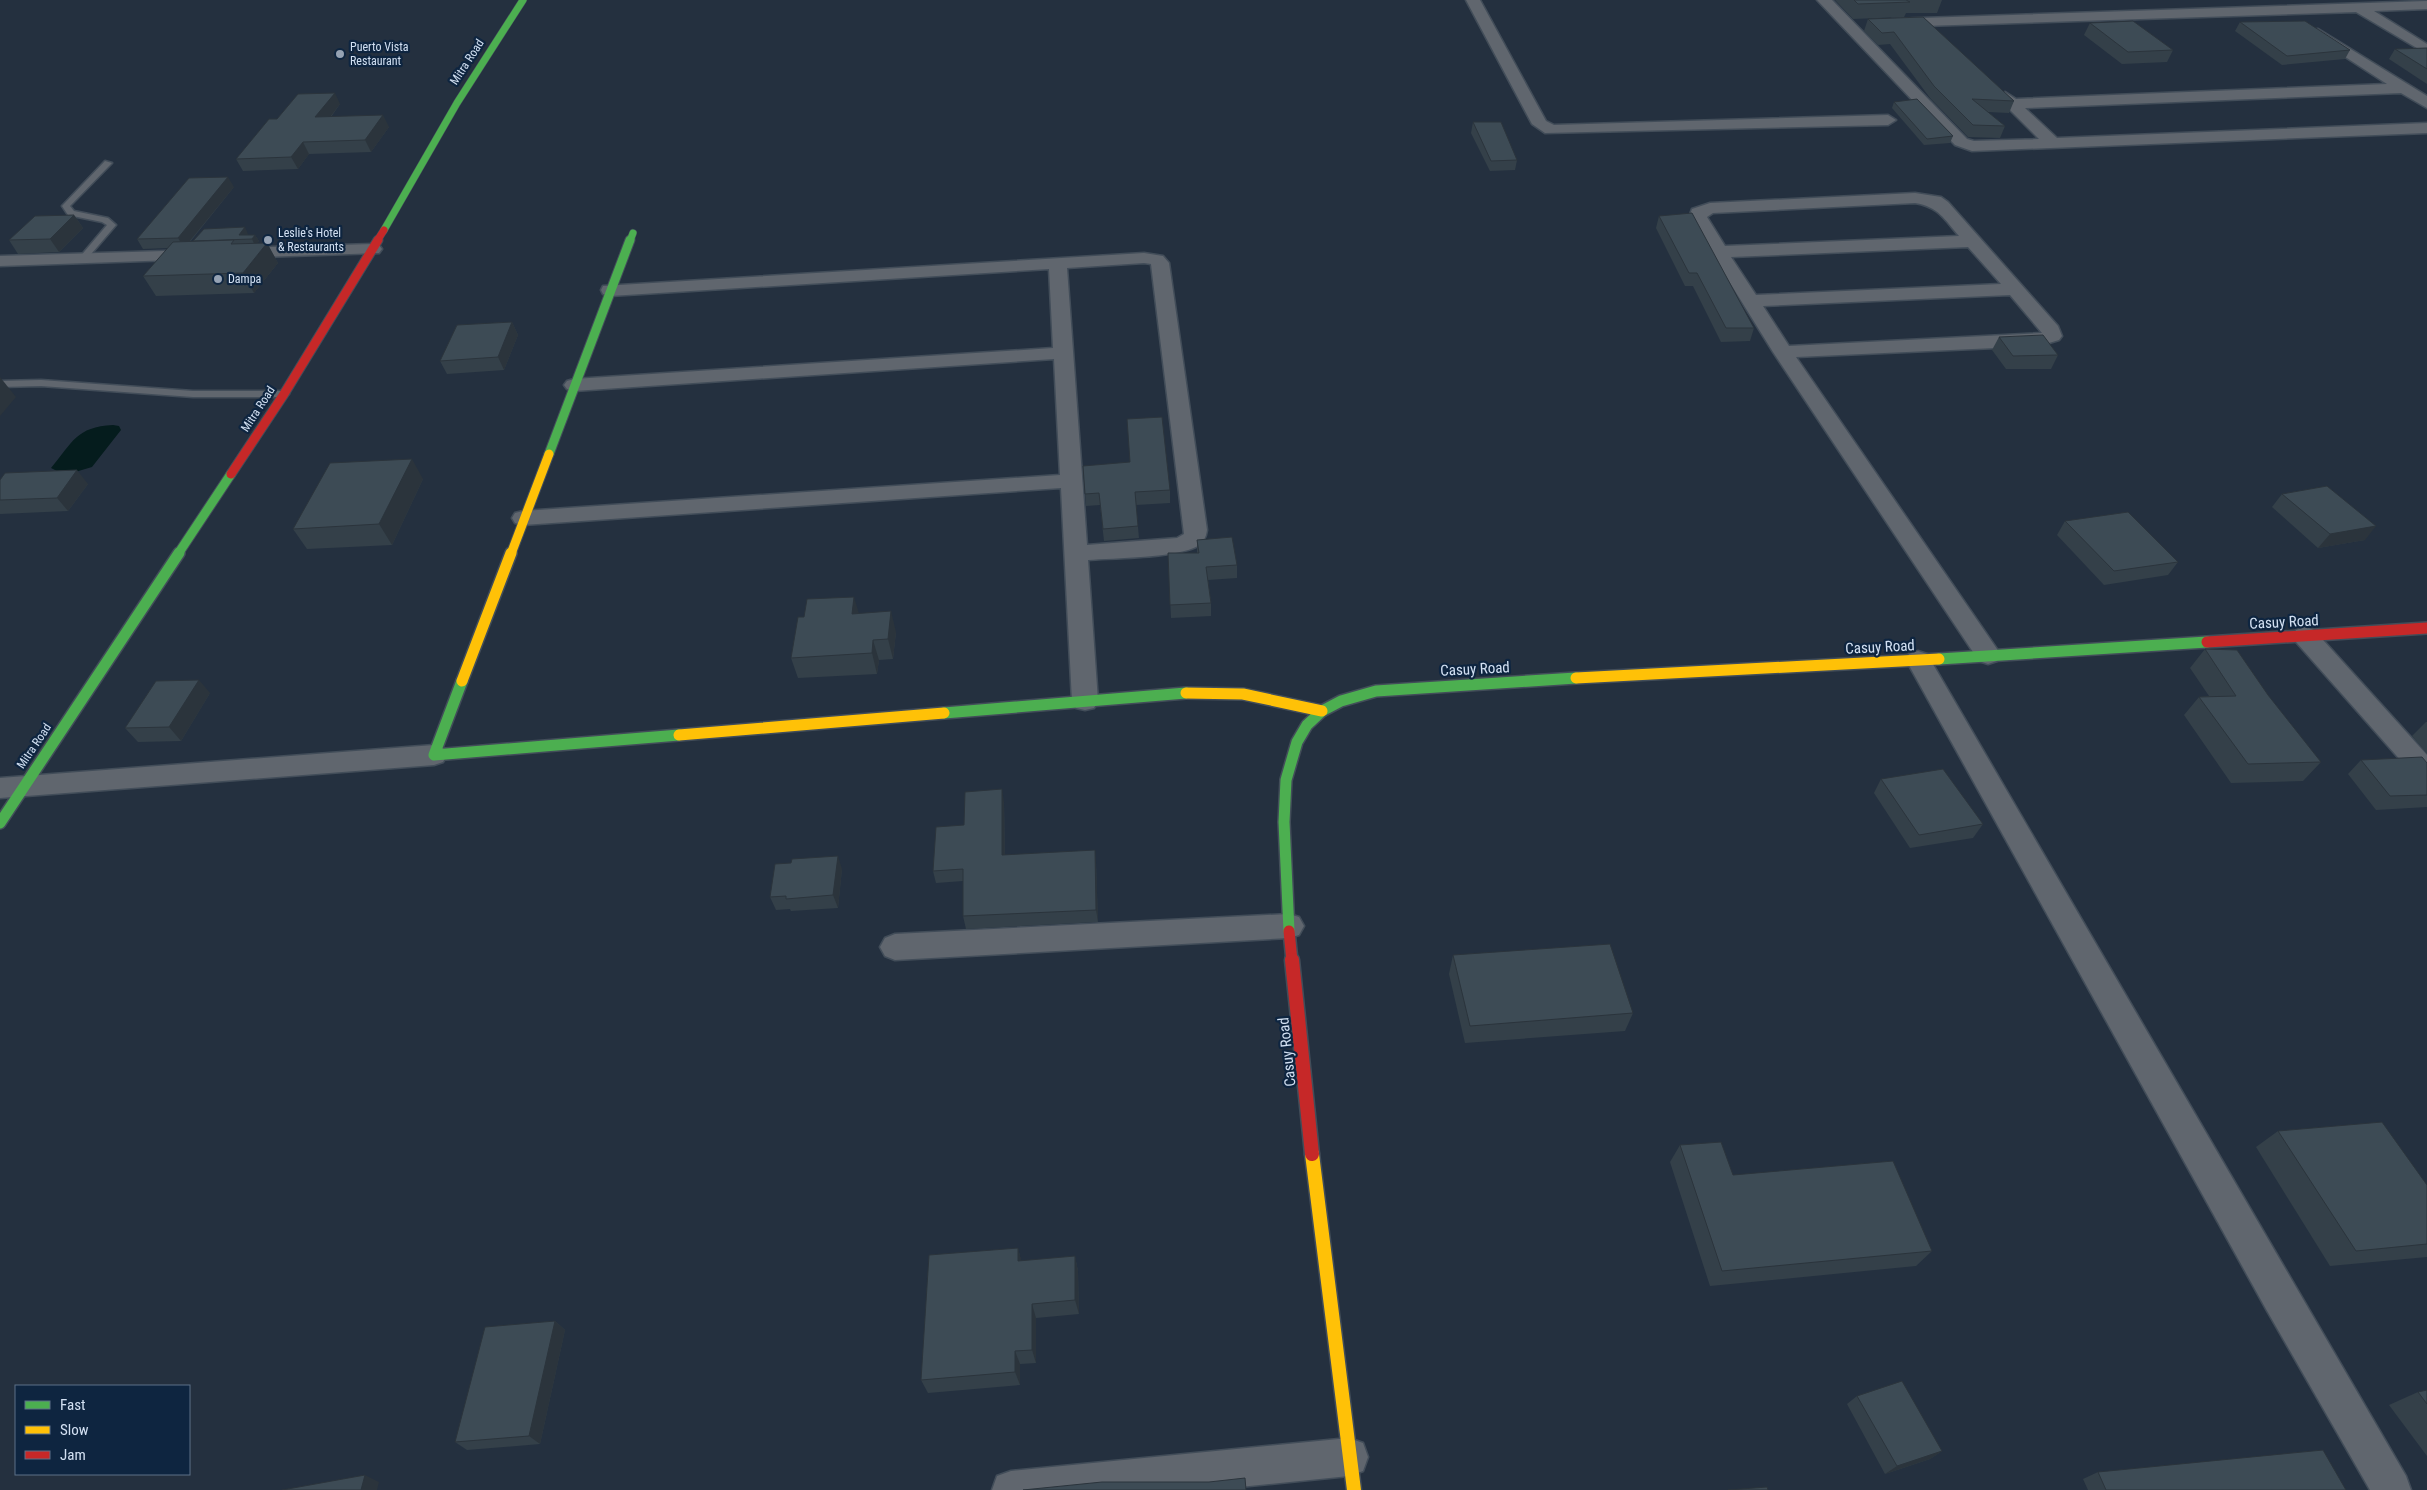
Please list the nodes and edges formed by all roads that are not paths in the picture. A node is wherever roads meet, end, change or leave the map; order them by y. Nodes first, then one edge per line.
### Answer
1 (523, 0) edge
2 (1473, 0) edge
3 (1824, 0) edge
4 (2347, 0) edge
5 (2427, 5) edge
6 (2360, 8) junction
7 (2284, 11) junction
8 (1923, 22) junction
9 (1849, 25) junction
10 (1937, 34) edge
11 (2427, 50) edge
12 (1992, 85) edge
13 (2404, 88) junction
14 (2427, 103) edge
15 (2012, 104) junction
16 (1888, 120) dead end
17 (2427, 128) edge
18 (2053, 143) junction
19 (108, 163) dead end
20 (633, 233) dead end
21 (1974, 241) junction
22 (373, 248) junction
23 (1719, 252) junction
24 (83, 258) junction
25 (0, 261) edge
26 (1058, 264) junction
27 (2016, 289) junction
28 (610, 290) junction
29 (1750, 301) junction
30 (1783, 352) junction
31 (1063, 353) junction
32 (0, 384) edge
33 (574, 385) junction
34 (284, 394) junction
35 (1071, 481) junction
36 (523, 518) junction
37 (1076, 553) junction
38 (2427, 628) edge
39 (2305, 636) junction
40 (1988, 655) junction
41 (1918, 660) junction
42 (1085, 701) junction
43 (1322, 711) junction
44 (434, 755) junction
45 (2427, 773) edge
46 (12, 788) edge
47 (0, 823) edge
48 (1290, 926) junction
49 (895, 947) dead end
50 (1352, 1473) edge
51 (1011, 1490) edge
52 (2392, 1490) edge

1 - 22 street, Mitra Road
2 - 16 street
3 - 9 street
4 - 6 street
5 - 6 street
6 - 7 street
6 - 11 street
7 - 8 street
7 - 13 street
8 - 9 street
8 - 10 street
9 - 18 street
12 - 15 street
13 - 14 street
13 - 15 street
15 - 18 street
17 - 18 street
19 - 24 lane
20 - 28 street
21 - 23 street
21 - 23 street
21 - 27 street
22 - 24 street
22 - 34 street, Mitra Road
23 - 29 street
24 - 25 street
26 - 28 street
26 - 31 street
26 - 37 street
27 - 29 street
27 - 30 street
28 - 33 street
29 - 30 street
30 - 40 street
31 - 33 street
31 - 35 street
32 - 34 lane
33 - 36 street
34 - 46 street, Mitra Road
35 - 36 street
35 - 37 street
36 - 44 street
37 - 42 street
38 - 39 street, Casuy Road
39 - 40 street, Casuy Road
39 - 45 street
40 - 41 street, Casuy Road
41 - 43 street, Casuy Road
41 - 52 street
42 - 43 street
42 - 44 street
43 - 48 street, Casuy Road
44 - 46 street
46 - 47 street, Mitra Road
48 - 49 street
48 - 50 street, Casuy Road
50 - 51 street

